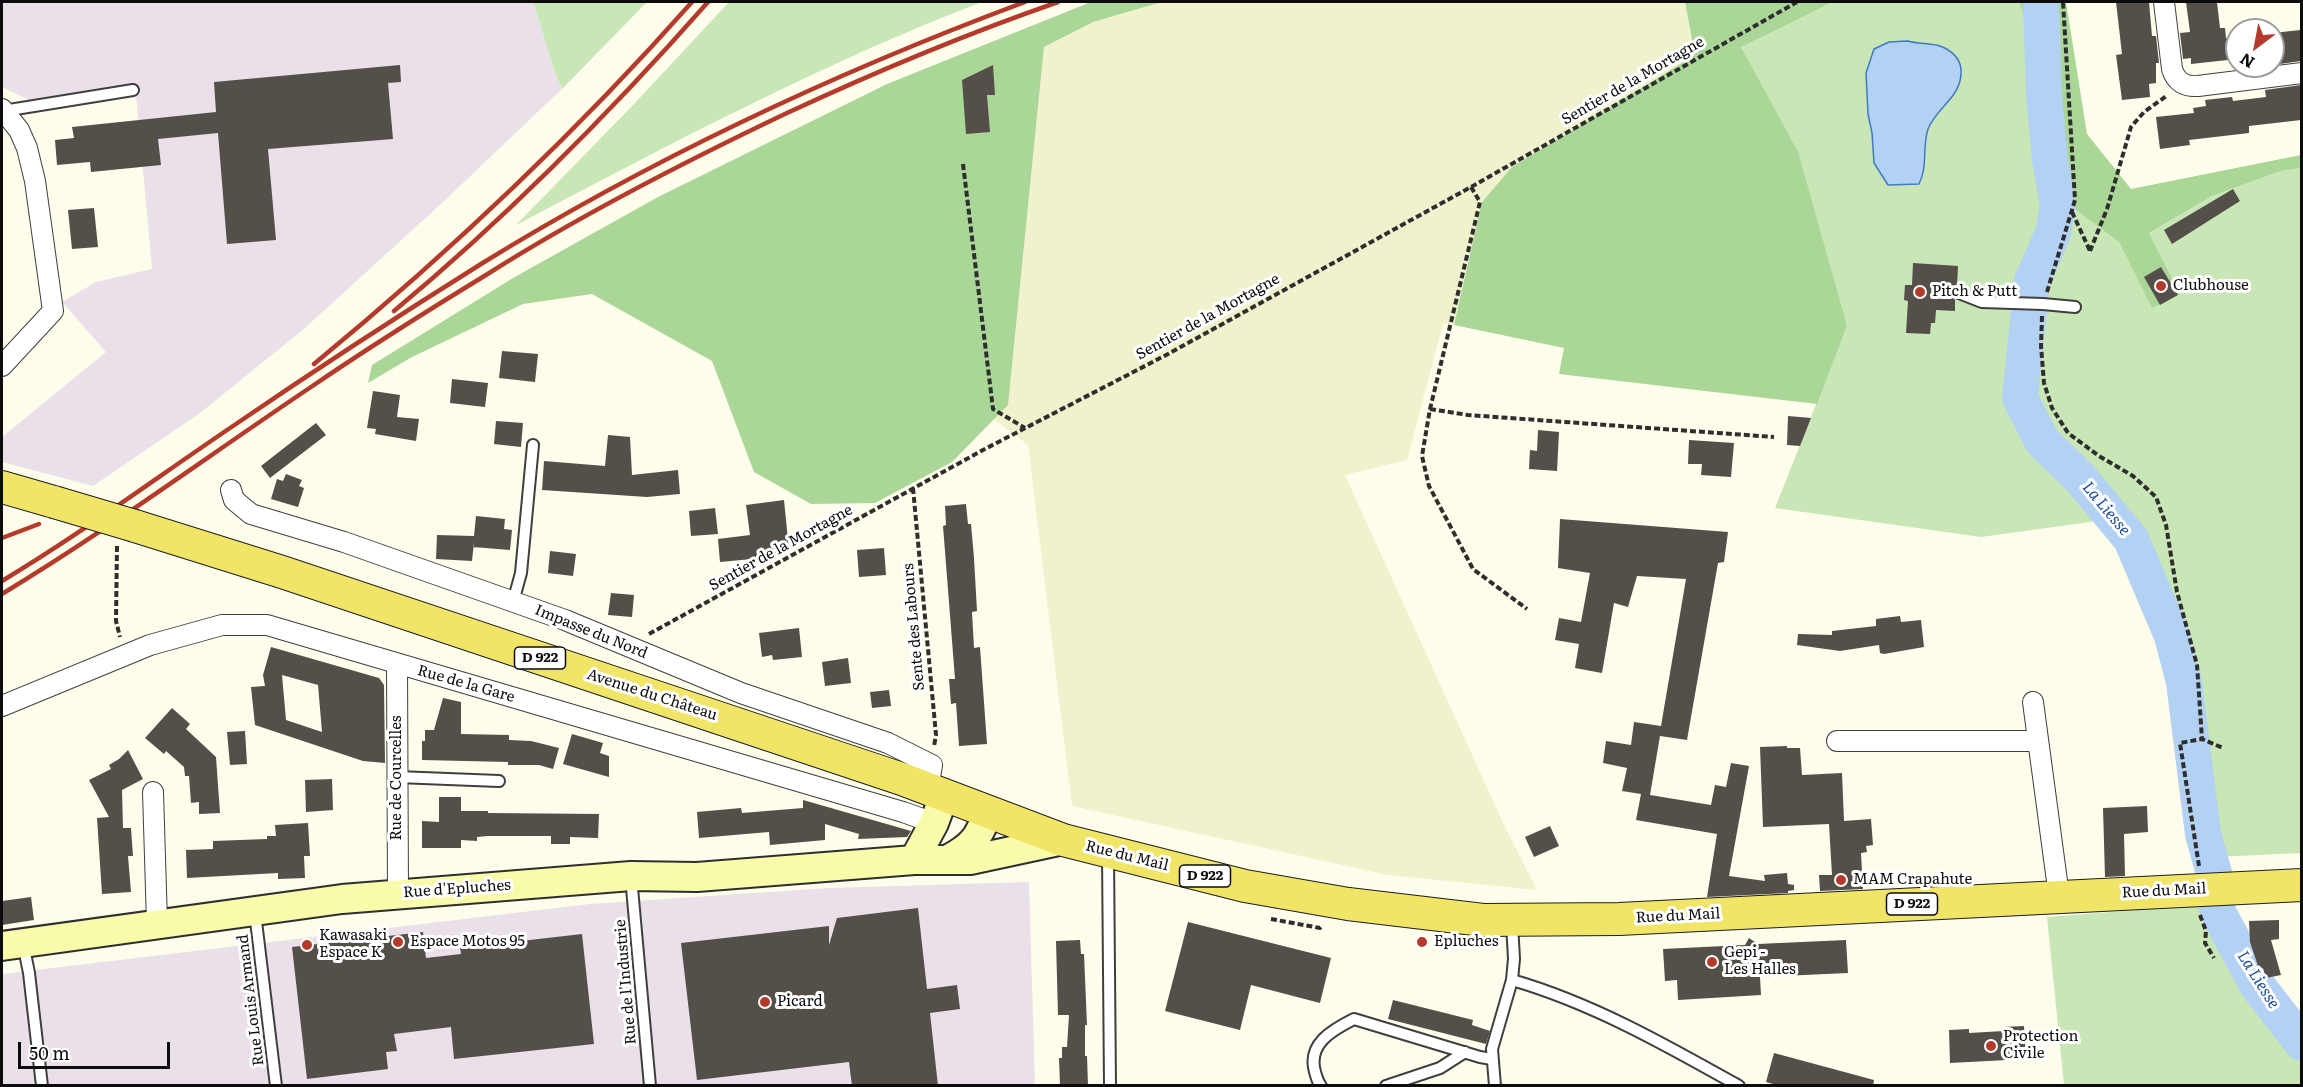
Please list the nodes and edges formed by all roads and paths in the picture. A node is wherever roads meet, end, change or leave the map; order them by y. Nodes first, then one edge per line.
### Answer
1 (1797, 2) edge
2 (2062, 2) edge
3 (2164, 2) edge
4 (2301, 73) edge
5 (2184, 84) junction
6 (133, 90) dead end
7 (2, 110) edge
8 (963, 164) dead end
9 (1471, 187) junction
10 (2072, 212) junction
11 (1959, 294) dead end
12 (2041, 304) junction
13 (2075, 307) dead end
14 (2, 366) edge
15 (1430, 409) junction
16 (1025, 428) junction
17 (1774, 437) dead end
18 (533, 445) dead end
19 (2, 487) edge
20 (914, 488) junction
21 (231, 490) dead end
22 (126, 533) junction
23 (513, 602) junction
24 (1527, 609) dead end
25 (628, 646) junction
26 (125, 655) junction
27 (397, 664) junction
28 (2033, 702) dead end
29 (2, 706) edge
30 (2202, 739) junction
31 (1837, 741) dead end
32 (2038, 741) junction
33 (2223, 748) dead end
34 (397, 777) junction
35 (499, 781) dead end
36 (153, 792) dead end
37 (935, 794) junction
38 (988, 812) junction
39 (1063, 840) junction
40 (1108, 852) junction
41 (914, 860) junction
42 (946, 860) junction
43 (631, 876) junction
44 (2301, 885) edge
45 (398, 893) junction
46 (2208, 895) junction
47 (2059, 896) junction
48 (255, 910) junction
49 (1512, 919) junction
50 (158, 923) junction
51 (12, 944) edge
52 (2214, 958) dead end
53 (1512, 980) junction
54 (1465, 1052) junction
55 (1492, 1059) junction
56 (42, 1086) edge
57 (276, 1086) edge
58 (650, 1086) edge
59 (1110, 1086) edge
60 (1321, 1086) edge
61 (1386, 1086) edge
62 (1495, 1086) edge
63 (1739, 1086) edge

1 - 9 path, Sentier de la Mortagne
2 - 10 path
3 - 5 street
4 - 5 street
5 - 10 path
6 - 7 lane
7 - 14 street
8 - 16 path
9 - 15 path
9 - 16 path, Sentier de la Mortagne
10 - 12 path
11 - 12 lane
12 - 13 lane
12 - 30 path
15 - 17 path
15 - 24 path
16 - 20 path, Sentier de la Mortagne
18 - 23 lane
19 - 22 main road, D 922, bridge
20 - 25 path, Sentier de la Mortagne
20 - 37 path, Sente des Labours
21 - 23 street, Impasse du Nord
22 - 26 path
22 - 37 main road, Avenue du Château / D 922
23 - 25 street, Impasse du Nord
25 - 37 street, Impasse du Nord
26 - 27 street, Rue de la Gare
26 - 29 street, Rue de la Gare
27 - 34 street, Rue de Courcelles
27 - 37 street, Rue de la Gare
28 - 32 street
30 - 33 path
30 - 46 path
31 - 32 street
32 - 47 street
34 - 35 lane
34 - 45 street, Rue de Courcelles
36 - 50 street
37 - 38 main road, Avenue du Château / D 922
37 - 41 street
38 - 39 main road, Avenue du Château / D 922
38 - 42 street
39 - 40 main road, Rue du Mail / D 922
39 - 42 street, Rue d'Epluches
40 - 49 main road, Rue du Mail / D 922
40 - 59 lane
41 - 42 street, Rue d'Epluches
41 - 43 street, Rue d'Epluches
43 - 45 street, Rue d'Epluches
43 - 58 lane, Rue de l'Industrie
44 - 46 main road, Rue du Mail / D 922
45 - 48 street, Rue d'Epluches
46 - 47 main road, Rue du Mail / D 922
46 - 52 path
47 - 49 main road, Rue du Mail / D 922
48 - 50 street, Rue d'Epluches
48 - 57 lane, Rue Louis Armand
49 - 53 lane
50 - 51 street, Rue d'Epluches
51 - 56 lane
53 - 55 lane
53 - 63 lane
54 - 55 lane
54 - 60 lane
54 - 61 lane
55 - 62 lane

